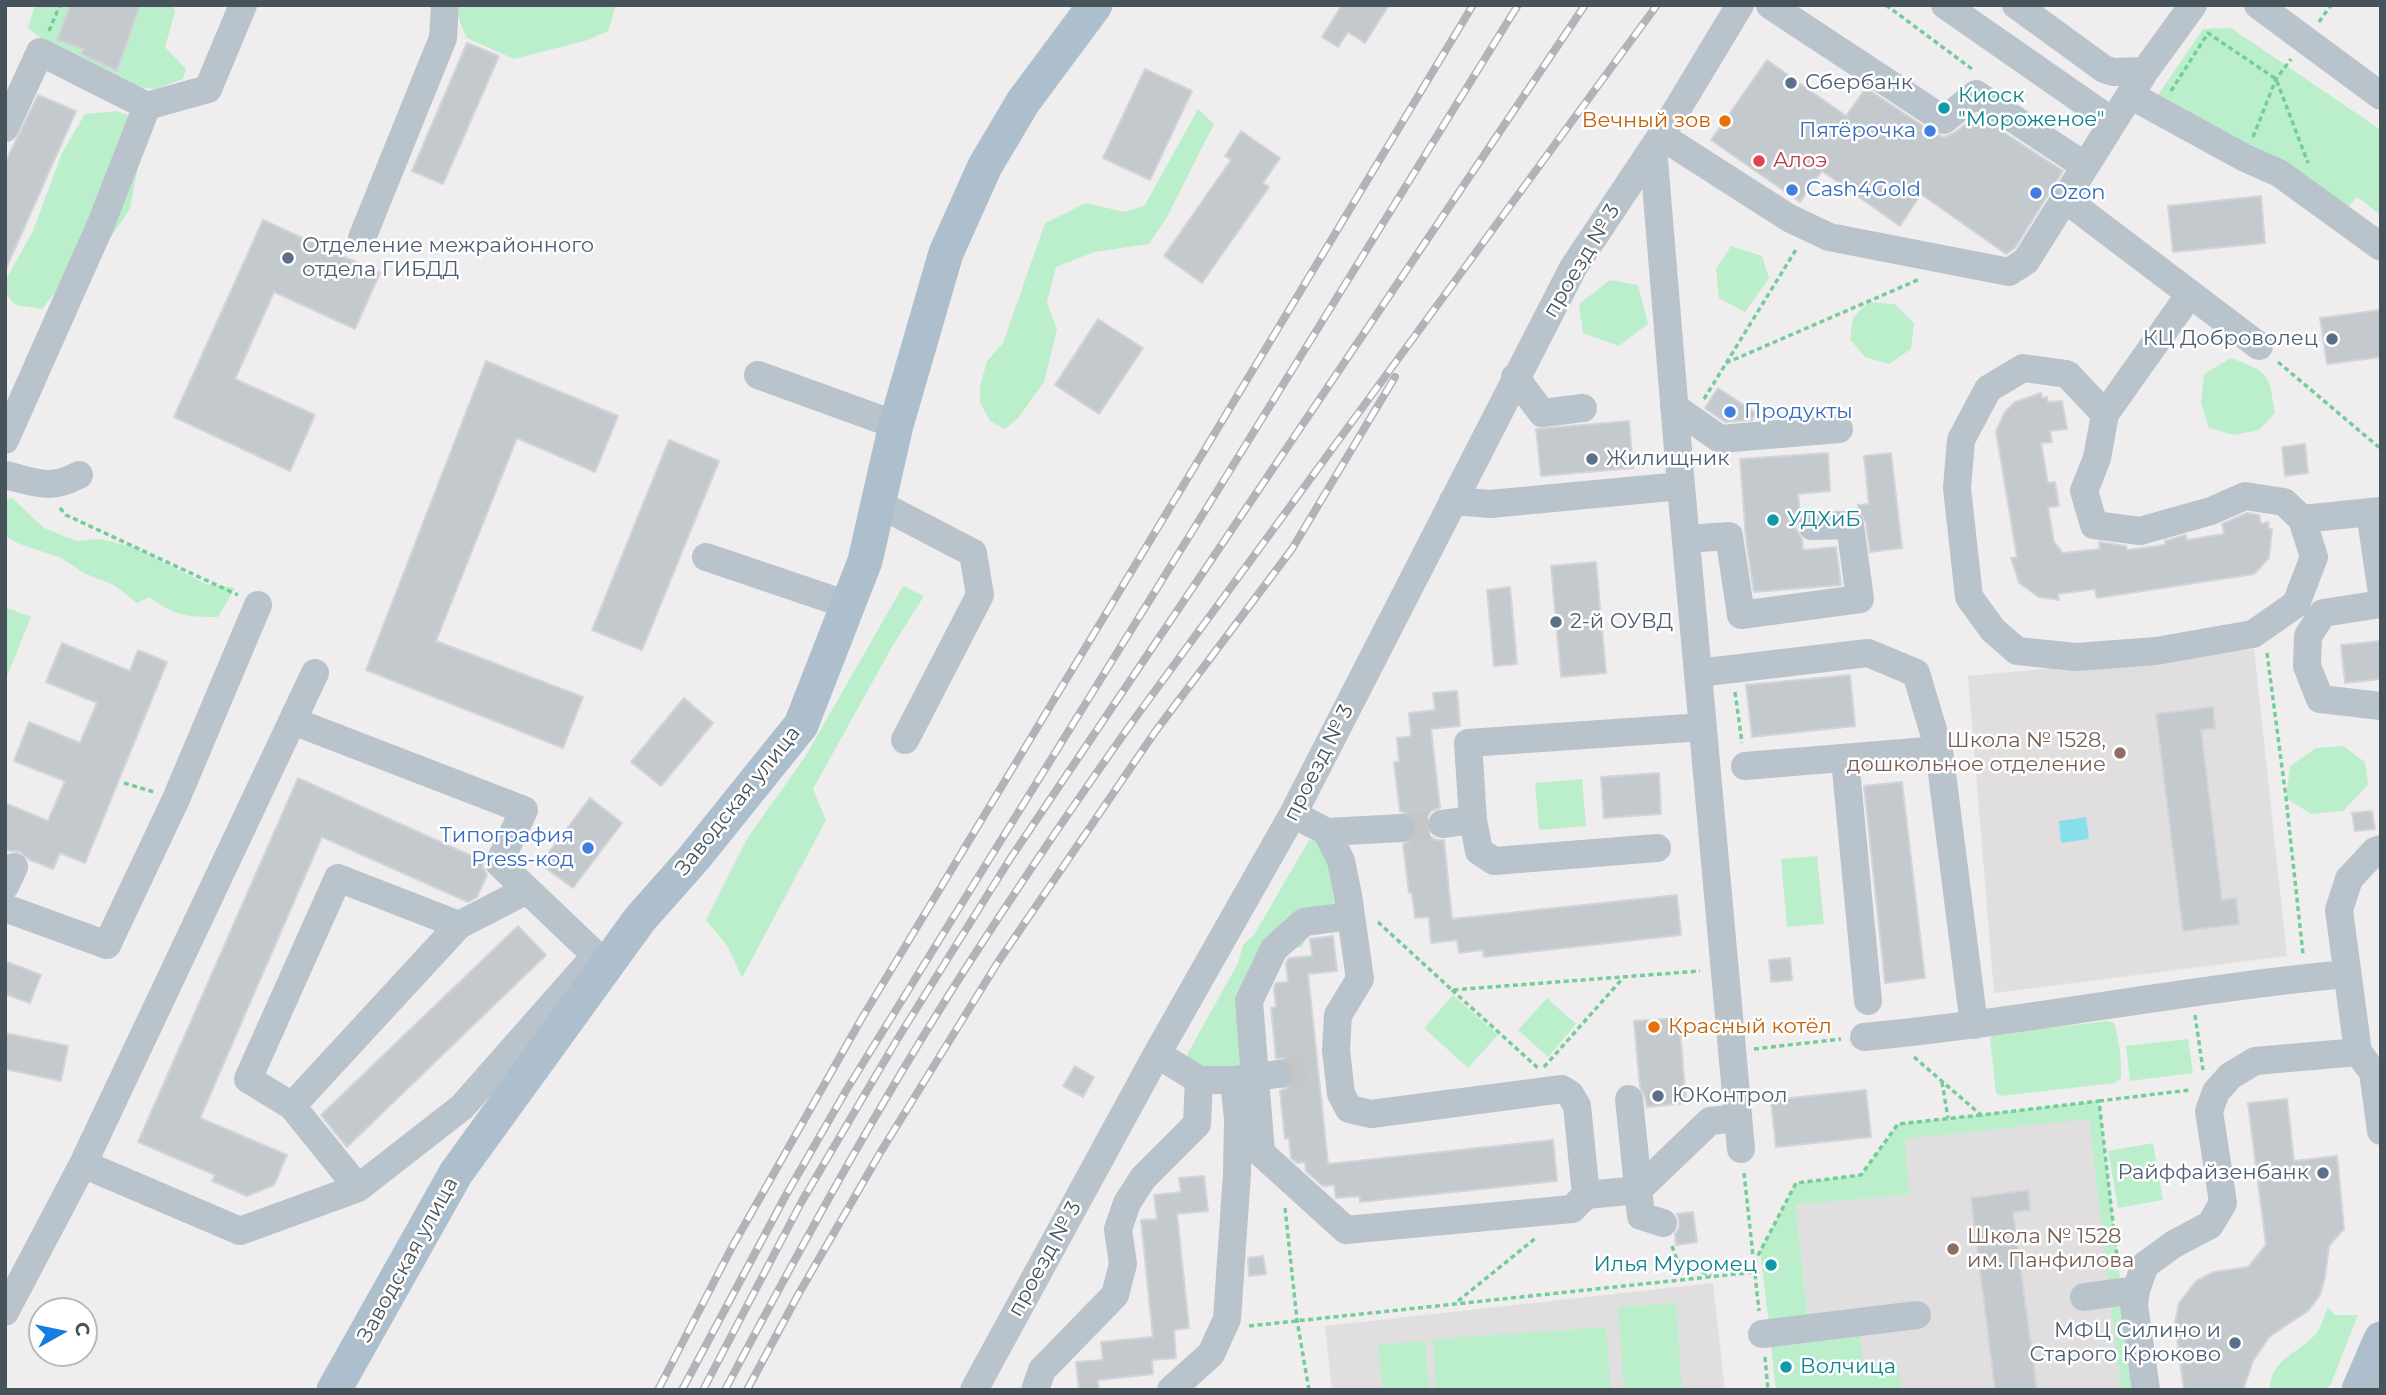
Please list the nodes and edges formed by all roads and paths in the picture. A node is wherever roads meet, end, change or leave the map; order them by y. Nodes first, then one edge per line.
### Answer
1 (243, 5) edge
2 (445, 5) edge
3 (1095, 5) edge
4 (1740, 5) edge
5 (1770, 5) edge
6 (1945, 5) edge
7 (2016, 5) edge
8 (2193, 5) edge
9 (2258, 5) edge
10 (2331, 5) edge
11 (2306, 40) junction
12 (2145, 71) junction
13 (2276, 79) junction
14 (2130, 96) junction
15 (2381, 96) edge
16 (147, 106) junction
17 (2158, 111) junction
18 (2113, 122) junction
19 (5, 128) edge
20 (1657, 142) junction
21 (2073, 158) dead end
22 (2245, 158) junction
23 (2065, 199) junction
24 (2324, 204) junction
25 (1810, 228) junction
26 (362, 238) dead end
27 (2381, 247) edge
28 (1960, 262) junction
29 (2190, 294) junction
30 (2259, 346) joint
31 (1726, 363) junction
32 (758, 375) dead end
33 (1516, 377) junction
34 (1583, 408) dead end
35 (1683, 413) junction
36 (2105, 414) junction
37 (896, 425) junction
38 (1839, 429) dead end
39 (5, 440) edge
40 (2381, 449) edge
41 (5, 475) edge
42 (79, 475) dead end
43 (37, 483) junction
44 (1681, 486) junction
45 (1453, 501) junction
46 (880, 504) junction
47 (2375, 511) edge
48 (2302, 519) junction
49 (1812, 526) dead end
50 (1686, 539) junction
51 (706, 557) dead end
52 (2381, 587) edge
53 (2381, 604) edge
54 (258, 605) joint
55 (848, 605) junction
56 (2267, 651) dead end
57 (1732, 668) junction
58 (315, 673) dead end
59 (1698, 673) junction
60 (2381, 706) edge
61 (293, 721) junction
62 (1703, 727) junction
63 (905, 740) dead end
64 (1939, 750) junction
65 (1845, 759) junction
66 (1745, 766) joint
67 (1293, 814) junction
68 (1473, 820) junction
69 (1442, 824) tunnel mouth
70 (1401, 828) tunnel mouth
71 (1327, 832) junction
72 (1657, 848) dead end
73 (2381, 849) edge
74 (527, 890) junction
75 (1349, 906) junction
76 (5, 908) edge
77 (459, 925) junction
78 (601, 960) junction
79 (1723, 969) junction
80 (2346, 974) junction
81 (1624, 977) junction
82 (2305, 977) junction
83 (1452, 990) junction
84 (2191, 992) junction
85 (1868, 1001) dead end
86 (1975, 1025) junction
87 (1876, 1036) junction
88 (1731, 1051) junction
89 (2358, 1052) junction
90 (1157, 1054) junction
91 (1256, 1077) junction
92 (1199, 1080) junction
93 (1942, 1082) junction
94 (1629, 1099) dead end
95 (2208, 1100) junction
96 (2099, 1101) junction
97 (292, 1106) junction
98 (1981, 1115) junction
99 (1738, 1118) junction
100 (1948, 1118) junction
101 (2381, 1132) edge
102 (1741, 1149) joint
103 (83, 1164) junction
104 (1281, 1171) junction
105 (358, 1188) junction
106 (1638, 1190) junction
107 (1579, 1202) junction
108 (1663, 1223) joint
109 (1754, 1263) junction
110 (1755, 1272) junction
111 (1712, 1276) junction
112 (2128, 1291) junction
113 (2084, 1297) dead end
114 (1457, 1302) junction
115 (5, 1312) edge
116 (1917, 1315) dead end
117 (1227, 1319) junction
118 (1297, 1320) junction
119 (1762, 1334) junction
120 (2381, 1339) edge
121 (1766, 1362) junction
122 (1760, 1363) dead end
123 (334, 1390) edge
124 (974, 1390) edge
125 (1035, 1390) edge
126 (1171, 1390) edge
127 (1309, 1390) edge
128 (1769, 1390) edge
129 (2146, 1390) edge
130 (2359, 1390) edge

1 - 16 street
2 - 26 street
3 - 37 main road, Заводская улица
4 - 20 street, проезд № 3
5 - 21 street
6 - 18 street
7 - 12 street
8 - 12 street
9 - 11 street
10 - 11 path
11 - 13 path
11 - 15 street
12 - 14 street
13 - 17 path
13 - 22 path
13 - 24 path
14 - 17 street
14 - 18 street
16 - 19 street
16 - 39 street
17 - 22 street
18 - 23 street
20 - 25 street
20 - 33 street, проезд № 3
20 - 35 street
22 - 24 street
23 - 28 street
23 - 29 street
24 - 27 street
25 - 28 street
25 - 31 path
28 - 31 path
29 - 30 street
29 - 36 street
30 - 40 path
31 - 35 path
32 - 37 street
33 - 34 street
33 - 45 street, проезд № 3
35 - 38 street
35 - 44 street
36 - 48 street
36 - 48 street
37 - 46 main road, Заводская улица
41 - 43 street
42 - 43 street
43 - 54 path
44 - 45 street
44 - 50 street
45 - 67 street, проезд № 3
46 - 55 main road, Заводская улица
46 - 63 street
47 - 48 street
47 - 52 street
49 - 50 street
50 - 59 street
51 - 55 street
53 - 60 street
54 - 76 street
55 - 78 main road, Заводская улица
56 - 82 path
57 - 59 street
57 - 64 street
57 - 66 path
58 - 61 street
59 - 62 street
61 - 74 street
61 - 103 street
62 - 68 street
62 - 79 street
64 - 65 street
64 - 86 street
65 - 66 street
65 - 85 street
67 - 71 street
67 - 90 street, проезд № 3
68 - 69 street
68 - 72 street
70 - 71 street
71 - 75 street
73 - 80 street
74 - 77 street
74 - 78 street
75 - 83 path
75 - 91 street
75 - 107 street
77 - 97 street
77 - 97 street
78 - 105 street
78 - 123 main road, Заводская улица
79 - 81 path
79 - 88 street
80 - 82 street
80 - 89 street
81 - 83 path
81 - 83 path
82 - 84 street
84 - 86 street
84 - 95 path
86 - 87 street
87 - 88 path
87 - 93 path
88 - 99 street
89 - 95 street
89 - 101 street
90 - 92 street
90 - 124 street, проезд № 3
91 - 92 street
91 - 104 street
91 - 117 street
92 - 125 street
93 - 98 path
93 - 100 path
94 - 106 street
95 - 96 path
95 - 112 street
96 - 98 path
96 - 112 path
97 - 105 street
98 - 100 path
99 - 102 street
99 - 106 street
100 - 109 path
102 - 109 path
103 - 105 street
103 - 115 street
104 - 107 street
104 - 118 path
106 - 107 street
106 - 108 street
107 - 114 path
108 - 111 path
109 - 110 path
110 - 111 path
110 - 119 path
111 - 114 path
112 - 113 street
112 - 129 street
114 - 118 path
116 - 119 street
117 - 118 path
117 - 126 street
118 - 127 path
119 - 121 path
120 - 130 main road
121 - 122 path
121 - 128 path

